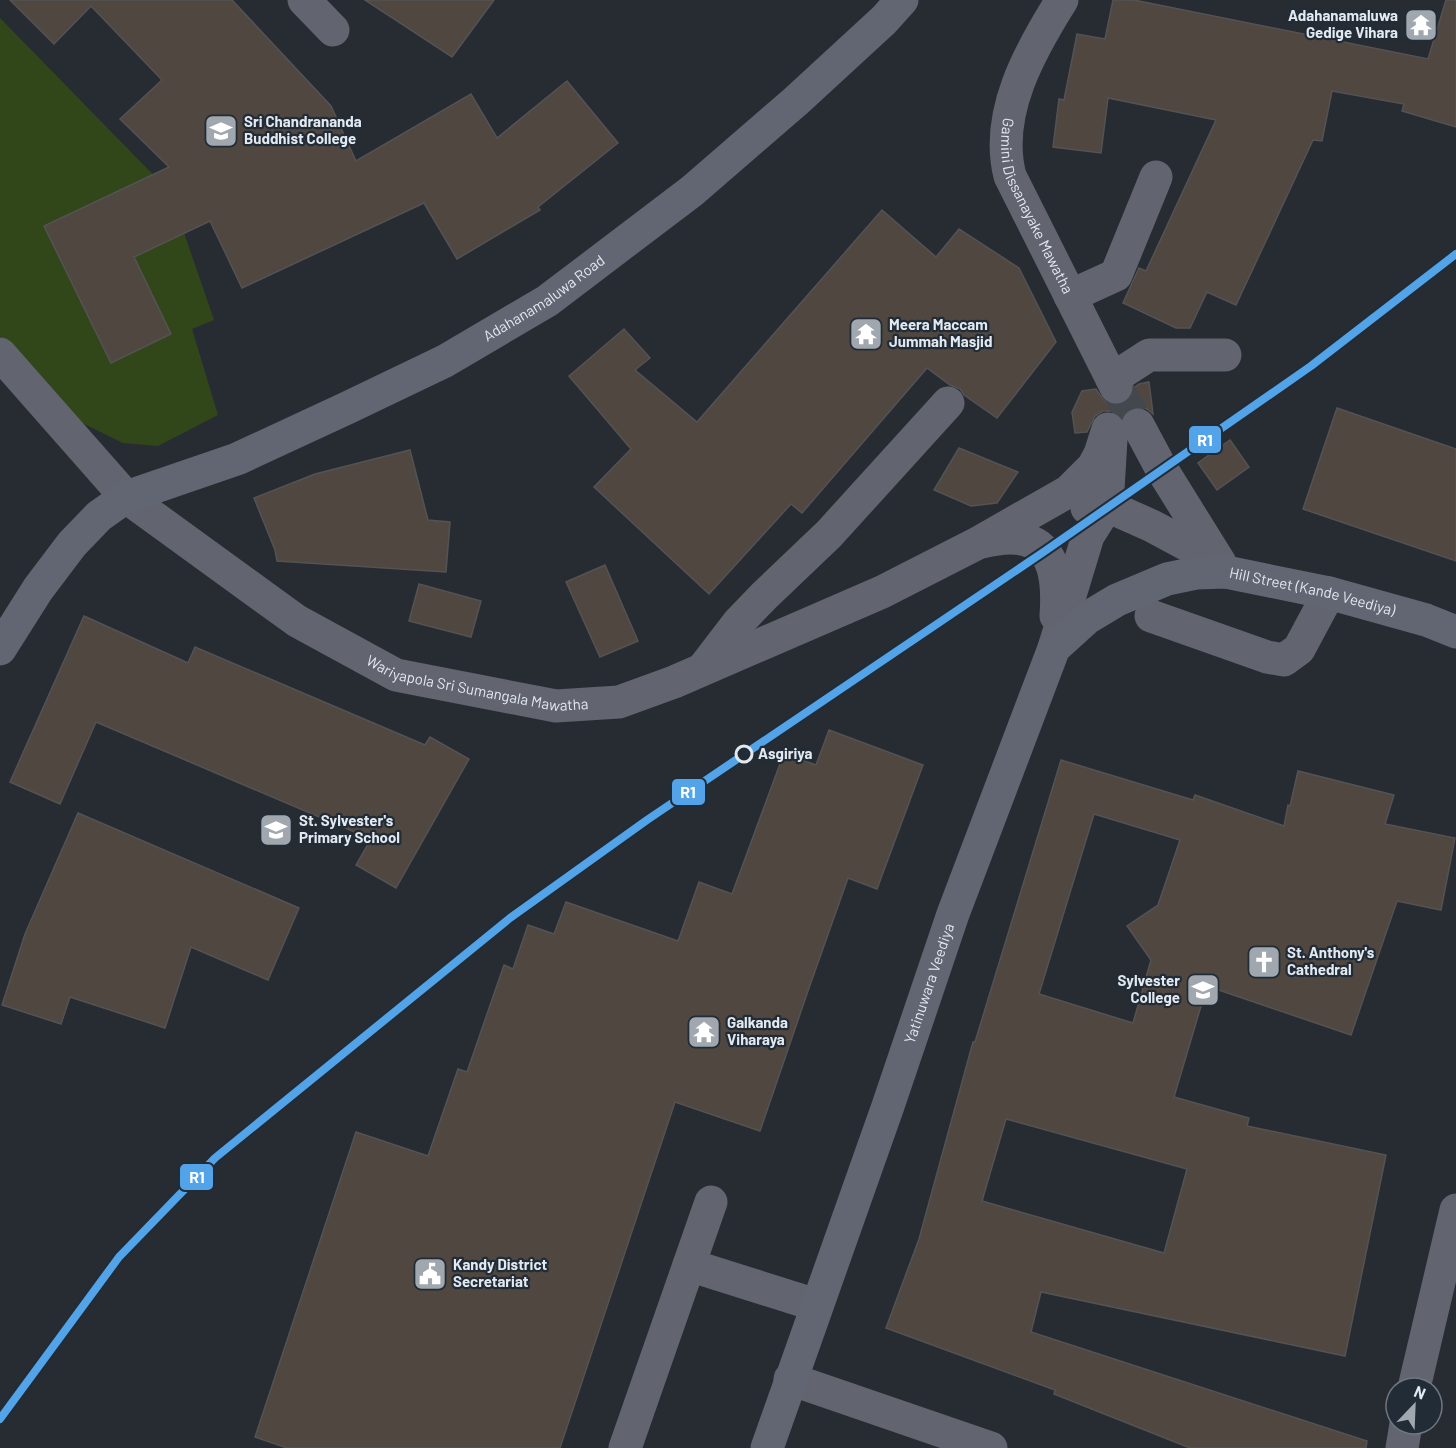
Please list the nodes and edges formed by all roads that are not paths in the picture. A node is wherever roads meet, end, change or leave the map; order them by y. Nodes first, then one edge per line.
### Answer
1 (304, 0) edge
2 (902, 0) edge
3 (1062, 0) edge
4 (333, 30) dead end
5 (1156, 177) dead end
6 (1070, 296) junction
7 (0, 354) edge
8 (1225, 355) dead end
9 (948, 403) dead end
10 (1119, 428) junction
11 (126, 497) junction
12 (1107, 506) junction
13 (1029, 513) junction
14 (976, 544) junction
15 (1226, 572) junction
16 (1167, 579) joint
17 (1329, 593) junction
18 (1151, 616) dead end
19 (1456, 632) edge
20 (1054, 648) junction
21 (0, 649) edge
22 (704, 668) junction
23 (711, 1202) dead end
24 (1456, 1210) edge
25 (689, 1265) junction
26 (816, 1305) junction
27 (1417, 1376) edge
28 (790, 1379) junction
29 (625, 1448) edge
30 (767, 1448) edge
31 (991, 1448) edge

1 - 4 street
2 - 11 main road, Adahanamaluwa Road
3 - 6 street, Gamini Dissanayake Mawatha
5 - 6 street
6 - 8 street, Gamini Dissanayake Mawatha
7 - 11 street, Wariyapola Sri Sumangala Mawatha
9 - 22 street
10 - 12 street
10 - 13 street, Wariyapola Sri Sumangala Mawatha
10 - 15 street
11 - 21 main road, Adahanamaluwa Road
11 - 22 street, Wariyapola Sri Sumangala Mawatha
12 - 13 street, Wariyapola Sri Sumangala Mawatha
12 - 15 street, Wariyapola Sri Sumangala Mawatha
12 - 20 street
13 - 14 street, Wariyapola Sri Sumangala Mawatha
14 - 20 street
14 - 22 street, Wariyapola Sri Sumangala Mawatha
15 - 16 main road, Hill Street (Kande Veediya)
15 - 17 main road, Hill Street (Kande Veediya)
16 - 20 main road, Yatinuwara Veediya
17 - 18 street
17 - 19 main road, Hill Street (Kande Veediya)
20 - 26 main road, Yatinuwara Veediya
23 - 25 street
24 - 27 street
25 - 26 street
25 - 29 street
26 - 28 main road, Yatinuwara Veediya
28 - 30 main road, Yatinuwara Veediya
28 - 31 street

